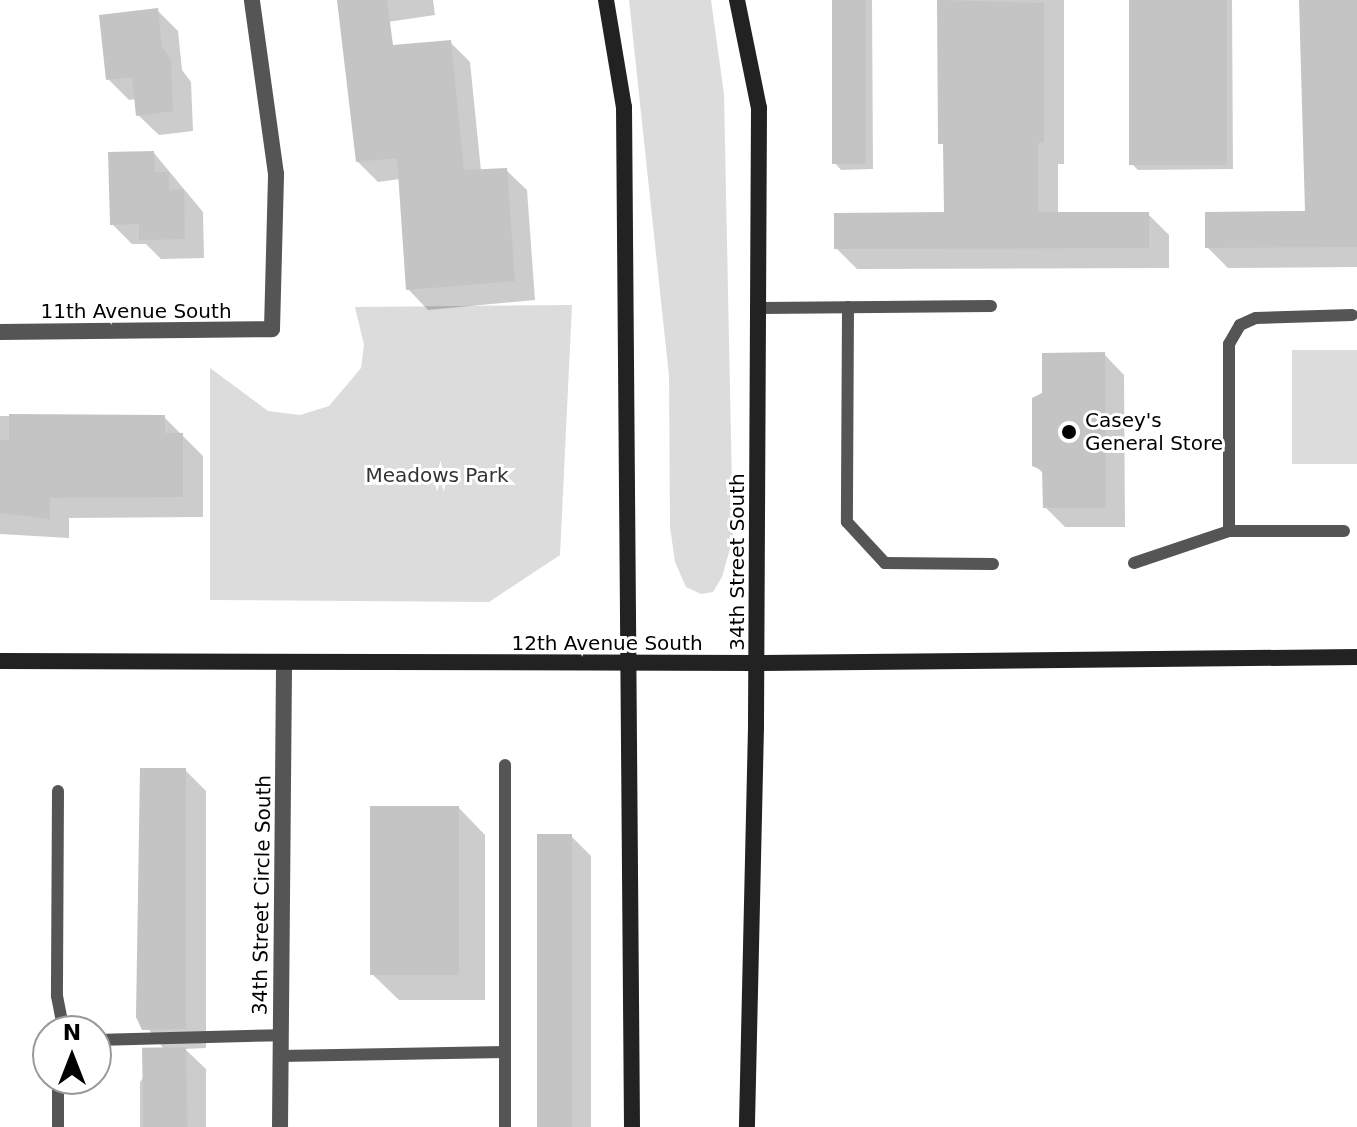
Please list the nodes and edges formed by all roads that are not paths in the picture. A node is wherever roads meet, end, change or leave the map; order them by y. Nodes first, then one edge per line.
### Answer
1 (252, 0) edge
2 (606, 0) edge
3 (737, 0) edge
4 (991, 306) dead end
5 (848, 307) junction
6 (758, 308) junction
7 (1352, 315) dead end
8 (0, 332) edge
9 (1229, 531) junction
10 (1344, 531) dead end
11 (1134, 563) dead end
12 (993, 564) dead end
13 (1357, 657) edge
14 (0, 661) edge
15 (284, 663) junction
16 (632, 663) junction
17 (756, 663) junction
18 (505, 765) dead end
19 (58, 791) dead end
20 (61, 1015) edge
21 (281, 1035) junction
22 (112, 1040) edge
23 (505, 1052) junction
24 (281, 1056) junction
25 (58, 1095) edge
26 (58, 1127) edge
27 (280, 1127) edge
28 (505, 1127) edge
29 (632, 1127) edge
30 (747, 1127) edge

1 - 8 street, 11th Avenue South
2 - 16 main road
3 - 6 main road, 34th Street South
4 - 5 lane
5 - 6 lane
5 - 12 lane
6 - 17 main road, 34th Street South
7 - 9 lane
9 - 10 lane
9 - 11 lane
13 - 17 main road, 12th Avenue South
14 - 15 main road, 12th Avenue South
15 - 16 main road, 12th Avenue South
15 - 21 street, 34th Street Circle South
16 - 17 main road, 12th Avenue South
16 - 29 main road
17 - 30 main road, 34th Street South
18 - 23 lane
19 - 20 lane
21 - 22 lane
21 - 24 street, 34th Street Circle South
23 - 24 lane
23 - 28 lane
24 - 27 street, 34th Street Circle South
25 - 26 lane

